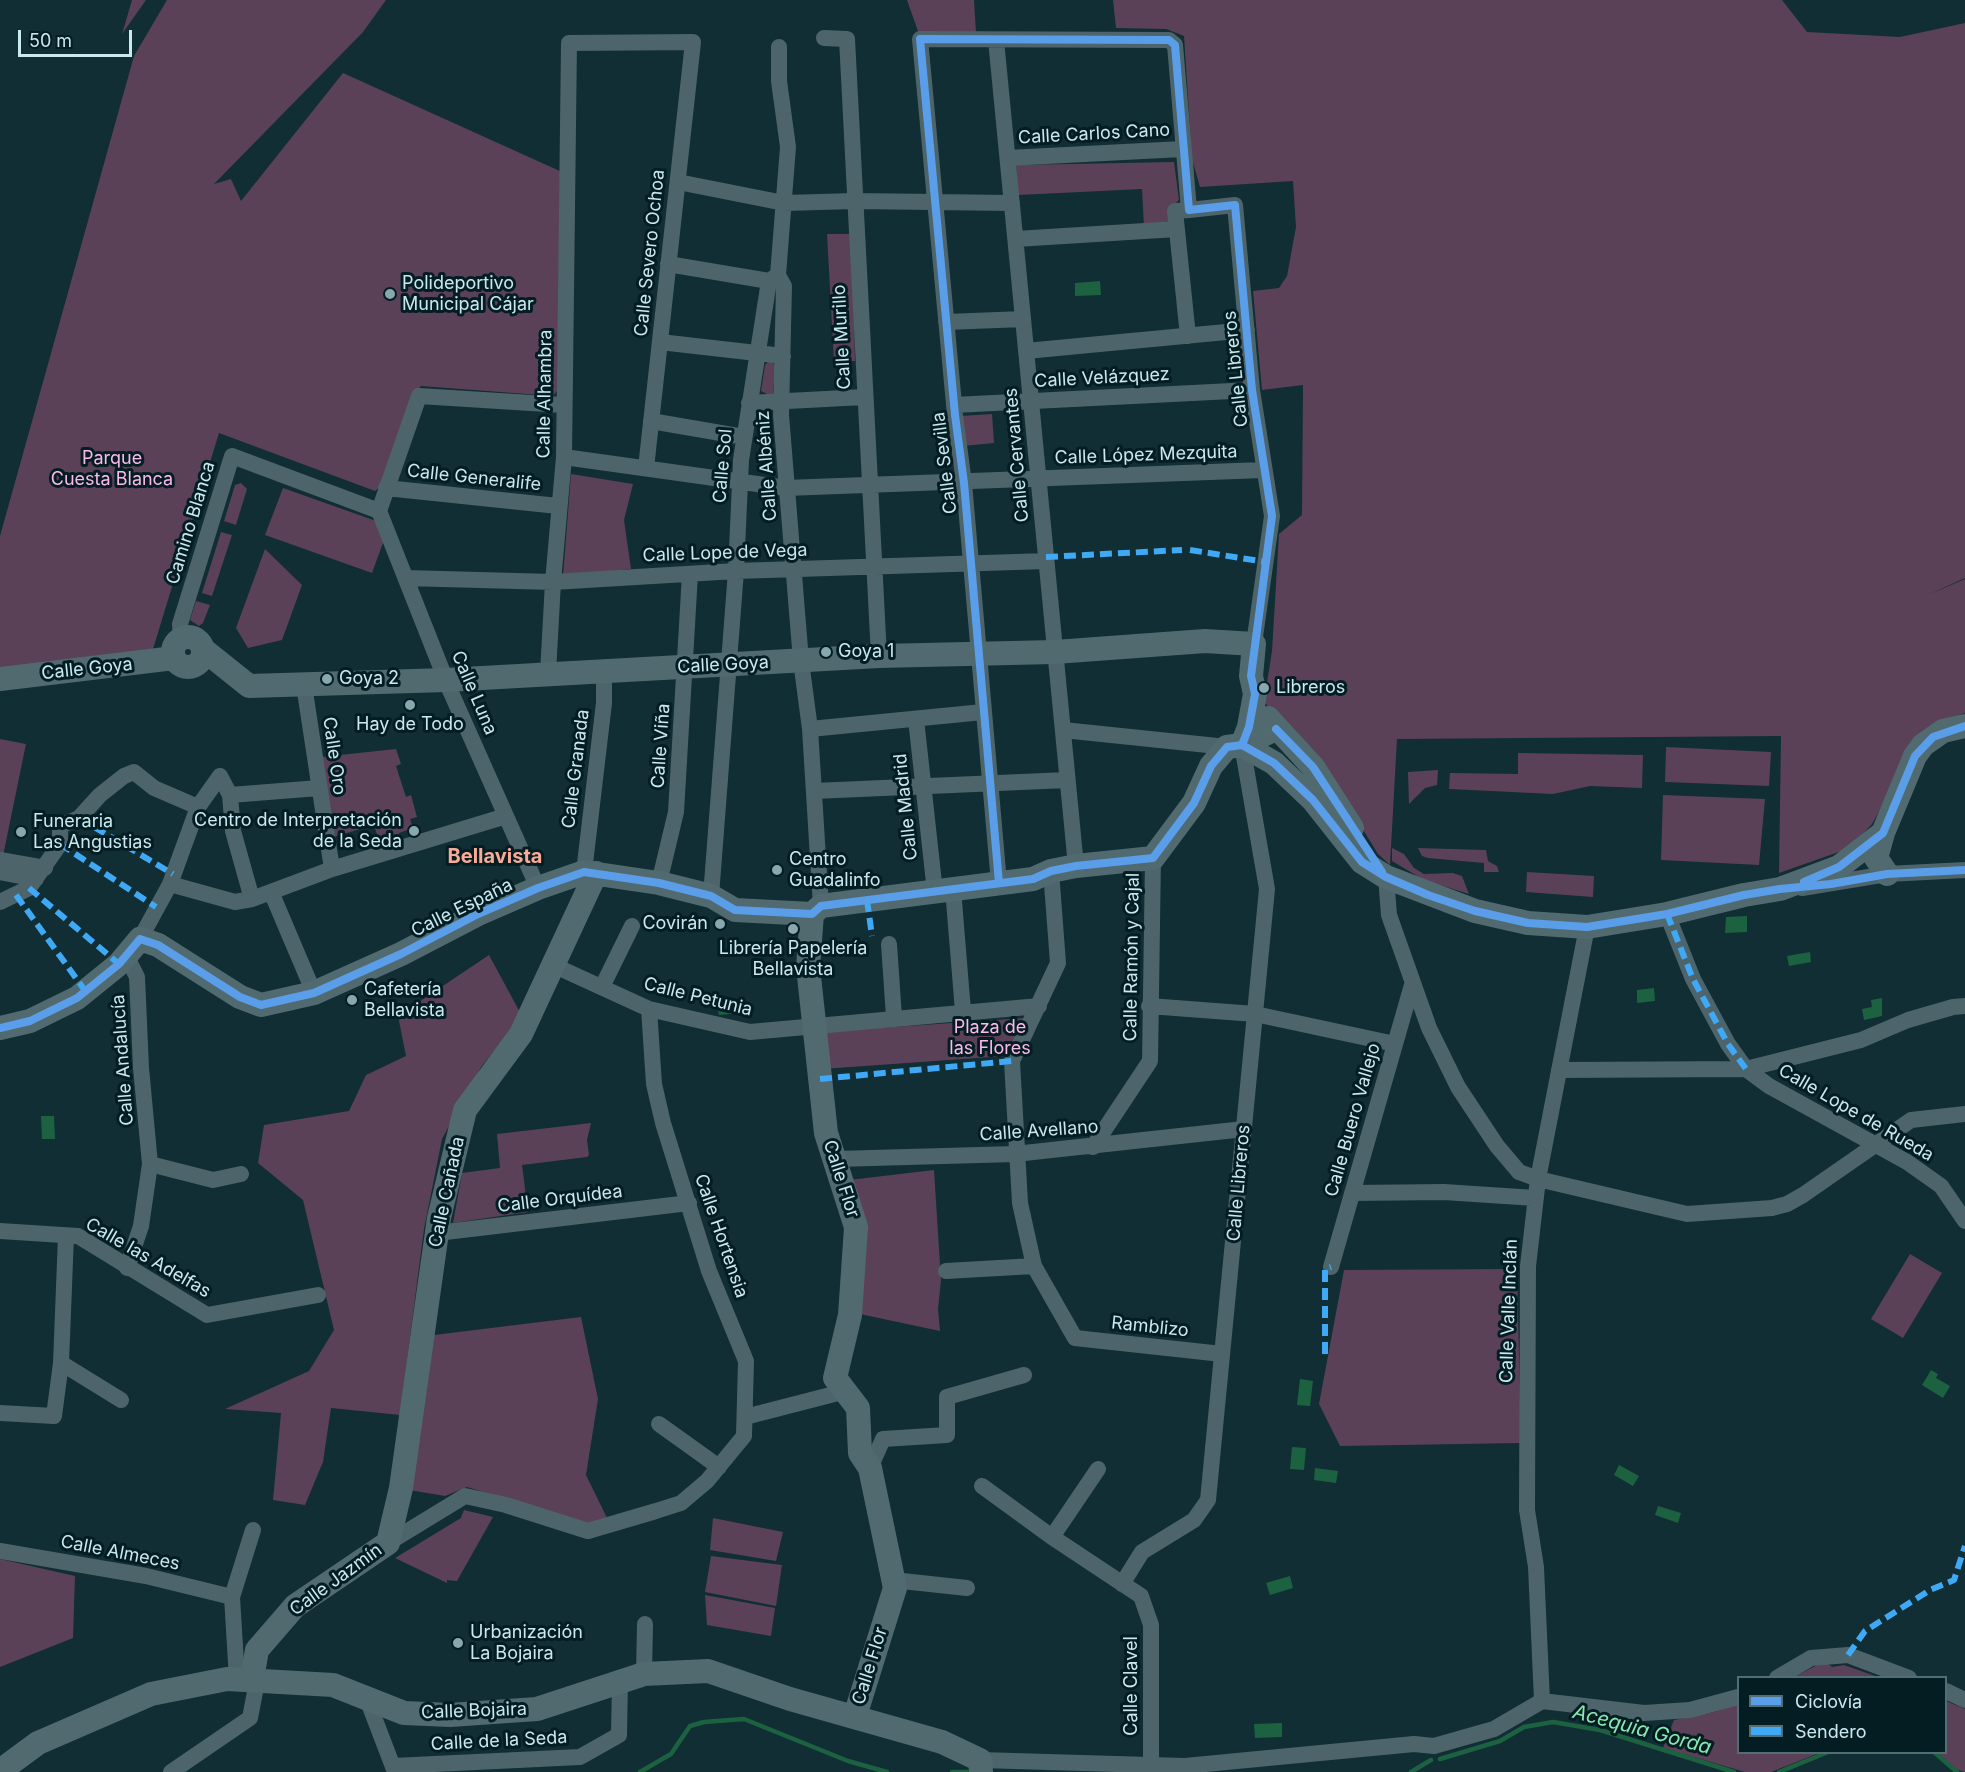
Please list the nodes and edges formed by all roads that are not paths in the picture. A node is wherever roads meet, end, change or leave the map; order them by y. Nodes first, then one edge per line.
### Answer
1 (824, 38) dead end
2 (996, 40) junction
3 (693, 42) joint
4 (779, 47) dead end
5 (1182, 149) junction
6 (1008, 158) junction
7 (678, 182) junction
8 (855, 201) junction
9 (936, 202) junction
10 (784, 203) junction
11 (1012, 203) junction
12 (1189, 210) junction
13 (1177, 229) junction
14 (1016, 239) junction
15 (668, 264) junction
16 (774, 278) junction
17 (1023, 319) junction
18 (946, 322) junction
19 (1247, 330) junction
20 (1188, 336) junction
21 (660, 342) junction
22 (1026, 351) junction
23 (756, 354) junction
24 (783, 356) junction
25 (1252, 390) junction
26 (864, 397) junction
27 (782, 399) junction
28 (1031, 401) junction
29 (749, 403) junction
30 (563, 405) junction
31 (954, 405) junction
32 (651, 421) junction
33 (744, 437) junction
34 (564, 457) junction
35 (646, 468) junction
36 (1263, 470) junction
37 (1039, 479) junction
38 (740, 482) junction
39 (964, 483) junction
40 (868, 487) junction
41 (786, 488) junction
42 (387, 489) junction
43 (558, 506) junction
44 (379, 511) junction
45 (1046, 561) junction
46 (971, 565) junction
47 (795, 569) junction
48 (873, 569) junction
49 (736, 571) junction
50 (690, 574) junction
51 (406, 578) junction
52 (552, 582) junction
53 (1254, 644) junction
54 (178, 649) junction
55 (1055, 652) junction
56 (977, 653) junction
57 (879, 656) junction
58 (801, 661) junction
59 (729, 665) junction
60 (686, 667) junction
61 (604, 670) junction
62 (548, 673) junction
63 (0, 679) edge
64 (446, 680) junction
65 (304, 685) junction
66 (1253, 685) junction
67 (983, 712) junction
68 (916, 719) junction
69 (1965, 726) edge
70 (810, 729) junction
71 (1276, 729) junction
72 (1063, 730) junction
73 (1235, 746) junction
74 (1067, 780) junction
75 (990, 783) junction
76 (923, 786) junction
77 (319, 788) junction
78 (814, 791) junction
79 (230, 795) junction
80 (198, 807) junction
81 (506, 816) junction
82 (1883, 833) junction
83 (1153, 858) junction
84 (0, 860) edge
85 (1076, 866) junction
86 (332, 869) junction
87 (1965, 870) edge
88 (1051, 871) junction
89 (0, 872) edge
90 (590, 873) junction
91 (40, 874) junction
92 (1887, 874) junction
93 (1386, 877) junction
94 (659, 883) junction
95 (170, 884) junction
96 (999, 884) junction
97 (538, 888) junction
98 (1780, 889) junction
99 (944, 890) junction
100 (272, 894) junction
101 (711, 896) junction
102 (252, 899) junction
103 (0, 902) edge
104 (816, 910) junction
105 (1667, 914) junction
106 (632, 926) dead end
107 (1587, 927) junction
108 (889, 944) dead end
109 (133, 947) junction
110 (555, 966) junction
111 (1412, 985) junction
112 (602, 987) junction
113 (315, 993) junction
114 (1039, 1006) junction
115 (1149, 1006) junction
116 (1965, 1006) edge
117 (649, 1009) junction
118 (963, 1011) junction
119 (1255, 1014) junction
120 (894, 1017) junction
121 (814, 1024) junction
122 (0, 1028) edge
123 (1395, 1044) junction
124 (1746, 1069) junction
125 (1559, 1070) junction
126 (1965, 1114) edge
127 (1244, 1130) junction
128 (1877, 1144) junction
129 (1093, 1147) junction
130 (1015, 1154) junction
131 (836, 1159) junction
132 (150, 1164) junction
133 (241, 1174) dead end
134 (1538, 1179) junction
135 (1352, 1193) junction
136 (1535, 1198) junction
137 (688, 1203) junction
138 (1965, 1221) edge
139 (0, 1231) edge
140 (436, 1233) junction
141 (66, 1236) junction
142 (1034, 1266) junction
143 (1331, 1267) dead end
144 (127, 1268) junction
145 (945, 1271) dead end
146 (318, 1295) dead end
147 (1222, 1354) junction
148 (61, 1363) junction
149 (1024, 1375) dead end
150 (846, 1391) junction
151 (121, 1400) dead end
152 (0, 1413) edge
153 (745, 1417) junction
154 (659, 1424) dead end
155 (719, 1467) junction
156 (870, 1468) junction
157 (1098, 1469) dead end
158 (982, 1486) dead end
159 (253, 1530) dead end
160 (1052, 1537) junction
161 (388, 1543) junction
162 (0, 1551) edge
163 (893, 1580) junction
164 (1122, 1584) junction
165 (967, 1588) dead end
166 (232, 1597) junction
167 (645, 1624) dead end
168 (644, 1674) junction
169 (1779, 1676) edge
170 (1906, 1676) edge
171 (244, 1679) junction
172 (620, 1680) junction
173 (1947, 1691) edge
174 (1737, 1697) edge
175 (367, 1699) junction
176 (1965, 1700) edge
177 (1542, 1701) junction
178 (855, 1716) junction
179 (1151, 1765) junction
180 (980, 1766) edge
181 (394, 1769) edge
182 (0, 1771) edge
183 (171, 1772) edge

1 - 8 street, Calle Murillo
2 - 5 street
2 - 6 street, Calle Cervantes
2 - 9 street, Calle Sevilla
3 - 7 street, Calle Severo Ochoa
3 - 30 street, Calle Alhambra
4 - 10 street, Calle Sol
5 - 6 street, Calle Carlos Cano
5 - 12 street
6 - 11 street, Calle Cervantes
7 - 10 street
7 - 15 street, Calle Severo Ochoa
8 - 9 street
8 - 10 street
8 - 26 street, Calle Murillo
9 - 11 street
9 - 18 street, Calle Sevilla
10 - 16 street, Calle Sol
11 - 14 street, Calle Cervantes
12 - 13 street
12 - 19 street, Calle Libreros
13 - 14 street
13 - 20 street
14 - 17 street, Calle Cervantes
15 - 16 street
15 - 21 street, Calle Severo Ochoa
16 - 23 street, Calle Sol
16 - 24 street, Calle Albéniz
17 - 18 street
17 - 22 street, Calle Cervantes
18 - 31 street, Calle Sevilla
19 - 20 street
19 - 25 street, Calle Libreros
20 - 22 street
21 - 23 street
21 - 32 street, Calle Severo Ochoa
22 - 28 street, Calle Cervantes
23 - 24 street
23 - 29 street, Calle Sol
24 - 27 street, Calle Albéniz
25 - 28 street, Calle Velázquez
25 - 36 street, Calle Libreros
26 - 27 street
26 - 40 street, Calle Murillo
27 - 29 street
27 - 41 street, Calle Albéniz
28 - 31 street, Calle Velázquez
28 - 37 street, Calle Cervantes
29 - 33 street, Calle Sol
30 - 34 street, Calle Alhambra
30 - 42 street
31 - 39 street, Calle Sevilla
32 - 33 street
32 - 35 street, Calle Severo Ochoa
33 - 38 street, Calle Sol
34 - 35 street, Calle López Mezquita
34 - 43 street, Calle Alhambra
35 - 38 street, Calle López Mezquita
36 - 37 street, Calle López Mezquita
36 - 53 street, Calle Libreros
37 - 39 street, Calle López Mezquita
37 - 45 street, Calle Cervantes
38 - 41 street, Calle López Mezquita
38 - 49 street, Calle Sol
39 - 40 street, Calle López Mezquita
39 - 46 street, Calle Sevilla
40 - 41 street, Calle López Mezquita
40 - 48 street, Calle Murillo
41 - 47 street, Calle Albéniz
42 - 43 street, Calle Generalife
42 - 44 street
43 - 52 street, Calle Alhambra
44 - 51 street, Calle Luna
44 - 54 street, Camino Blanca
45 - 46 street, Calle Lope de Vega
45 - 55 street, Calle Cervantes
46 - 48 street, Calle Lope de Vega
46 - 56 street, Calle Sevilla
47 - 48 street, Calle Lope de Vega
47 - 49 street, Calle Lope de Vega
47 - 58 street, Calle Albéniz
48 - 57 street, Calle Murillo
49 - 50 street, Calle Lope de Vega
49 - 59 street, Calle Sol
50 - 52 street, Calle Lope de Vega
50 - 60 street, Calle Viña
51 - 52 street, Calle Lope de Vega
51 - 64 street, Calle Luna
52 - 62 street, Calle Alhambra
53 - 55 street, Calle Goya
53 - 66 street, Calle Libreros
54 - 63 street, Calle Goya
54 - 65 street, Calle Goya
55 - 56 street, Calle Goya
55 - 72 street, Calle Cervantes
56 - 57 street, Calle Goya
56 - 67 street, Calle Sevilla
57 - 58 street, Calle Goya
58 - 59 street, Calle Goya
58 - 70 street, Calle Albéniz
59 - 60 street, Calle Goya
59 - 101 street, Calle Sol
60 - 61 street, Calle Goya
60 - 94 street, Calle Viña
61 - 62 street, Calle Goya
61 - 90 street, Calle Granada
62 - 64 street, Calle Goya
64 - 65 street, Calle Goya
64 - 81 street, Calle Luna
65 - 77 street, Calle Oro
66 - 71 street
66 - 73 street, Calle Libreros
67 - 68 street
67 - 75 street, Calle Sevilla
68 - 70 street
68 - 76 street, Calle Madrid
69 - 82 street
70 - 78 street, Calle Albéniz
71 - 73 street
71 - 93 street
72 - 73 street
72 - 74 street, Calle Cervantes
73 - 83 street
73 - 93 street
73 - 119 street, Calle Libreros
74 - 75 street
74 - 85 street, Calle Cervantes
75 - 76 street
75 - 96 street, Calle Sevilla
76 - 78 street
76 - 99 street, Calle Madrid
77 - 79 street
77 - 86 street, Calle Oro
78 - 104 street, Calle Albéniz
79 - 80 street
79 - 102 street
80 - 91 street
80 - 95 street
81 - 86 street
81 - 97 street, Calle Luna
82 - 92 street
82 - 98 street
83 - 85 street, Calle España
83 - 115 street, Calle Ramón y Cajal
84 - 91 street
85 - 88 street, Calle España
86 - 100 street
87 - 92 street
88 - 96 street, Calle España
88 - 114 street
89 - 91 street
90 - 94 street, Calle España
90 - 97 street, Calle España
90 - 110 street, Calle Cañada
91 - 103 street
92 - 98 street
93 - 107 street
93 - 111 street
94 - 101 street, Calle España
95 - 102 street
95 - 109 street
96 - 99 street, Calle España
97 - 113 street, Calle España
98 - 105 street
99 - 104 street, Calle España
99 - 118 street, Calle Madrid
100 - 102 street
100 - 113 street
101 - 104 street, Calle España
104 - 121 street, Calle Flor
105 - 107 street
105 - 124 street, Calle Lope de Rueda
106 - 112 street
107 - 125 street, Calle Valle Inclán
108 - 120 street
109 - 113 street, Calle España
109 - 122 street
109 - 132 street, Calle Andalucía
110 - 112 street, Calle Petunia
110 - 140 street, Calle Cañada
111 - 123 street, Calle Buero Vallejo
111 - 134 street
112 - 117 street, Calle Petunia
114 - 118 street, Calle Petunia
114 - 130 street
115 - 119 street
115 - 129 street, Calle Ramón y Cajal
116 - 124 street
117 - 121 street, Calle Petunia
117 - 137 street, Calle Hortensia
118 - 120 street, Calle Petunia
119 - 123 street
119 - 127 street, Calle Libreros
120 - 121 street, Calle Petunia
121 - 131 street, Calle Flor
123 - 135 street, Calle Buero Vallejo
124 - 125 street
124 - 128 street, Calle Lope de Rueda
125 - 134 street, Calle Valle Inclán
126 - 128 street
127 - 129 street, Calle Avellano
127 - 147 street, Calle Libreros
128 - 134 street
128 - 138 street, Calle Lope de Rueda
129 - 130 street, Calle Avellano
130 - 131 street, Calle Avellano
130 - 142 street
131 - 150 street, Calle Flor
132 - 133 street
132 - 144 street, Calle Andalucía
134 - 136 street, Calle Valle Inclán
135 - 136 street
135 - 143 street, Calle Buero Vallejo
136 - 177 street, Calle Valle Inclán
137 - 140 street, Calle Orquídea
137 - 153 street, Calle Hortensia
139 - 141 street, Calle las Adelfas
140 - 161 street, Calle Cañada
141 - 144 street, Calle las Adelfas
141 - 148 street, Calle las Adelfas
142 - 145 street
142 - 147 street, Ramblizo
144 - 146 street, Calle las Adelfas
147 - 164 street, Calle Libreros
148 - 151 street
148 - 152 street, Calle las Adelfas
149 - 156 street
150 - 153 street
150 - 156 street, Calle Flor
153 - 155 street, Calle Hortensia
154 - 155 street
155 - 161 street, Calle Hortensia
156 - 163 street, Calle Flor
157 - 160 street
158 - 160 street, Calle Clavel
159 - 166 street
160 - 164 street, Calle Clavel
161 - 171 street, Calle Jazmín
162 - 166 street, Calle Almeces
163 - 165 street
163 - 178 street, Calle Flor
164 - 179 street, Calle Clavel
166 - 171 street
167 - 168 street
168 - 172 street, Calle Bojaira
168 - 178 street, Calle Bojaira
169 - 170 street
171 - 175 street, Calle Bojaira
171 - 182 street, Calle Bojaira
171 - 183 street
172 - 175 street, Calle Bojaira
172 - 181 street, Calle de la Seda
173 - 176 street
174 - 177 street
175 - 181 street
177 - 179 street
178 - 180 street, Calle Bojaira
179 - 180 street

